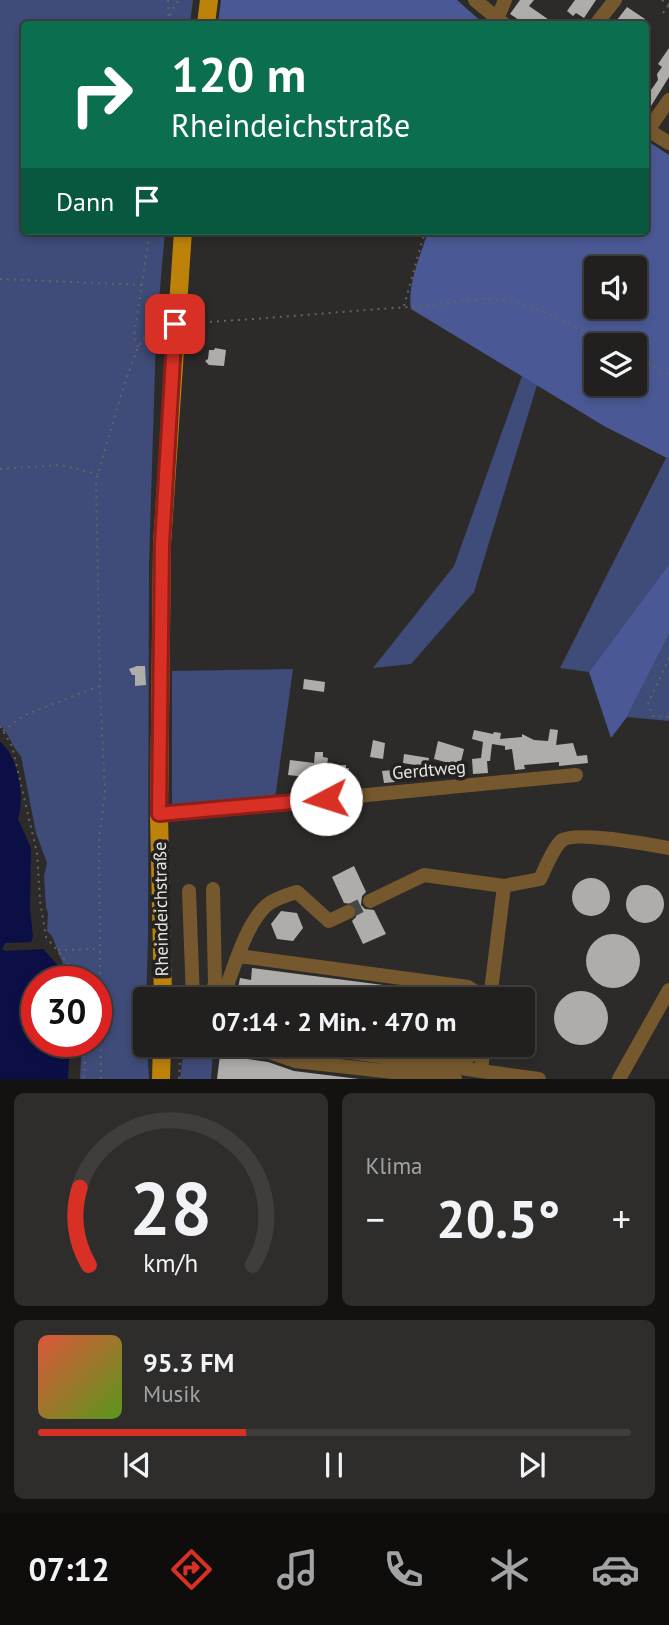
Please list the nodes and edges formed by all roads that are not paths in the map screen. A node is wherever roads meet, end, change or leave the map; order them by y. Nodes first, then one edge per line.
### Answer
1 (209, 0) edge
2 (475, 0) edge
3 (505, 0) edge
4 (615, 0) edge
5 (206, 21) edge
6 (500, 21) edge
7 (501, 21) edge
8 (598, 21) edge
9 (669, 100) edge
10 (649, 126) edge
11 (649, 130) edge
12 (669, 144) edge
13 (182, 235) edge
14 (576, 775) dead end
15 (159, 814) junction
16 (669, 848) edge
17 (504, 886) junction
18 (213, 889) dead end
19 (189, 891) dead end
20 (370, 901) tunnel mouth
21 (348, 912) tunnel mouth
22 (239, 956) junction
23 (163, 987) edge
24 (192, 987) edge
25 (214, 987) edge
26 (227, 987) edge
27 (461, 987) edge
28 (491, 987) edge
29 (669, 990) edge
30 (162, 1057) edge
31 (283, 1057) edge
32 (388, 1057) edge
33 (394, 1057) edge
34 (468, 1057) edge
35 (483, 1057) edge
36 (481, 1071) junction
37 (161, 1079) edge
38 (454, 1079) edge
39 (539, 1079) edge
40 (619, 1079) edge

1 - 5 main road
2 - 6 street
3 - 7 street
4 - 8 street
9 - 10 street
11 - 12 street
13 - 15 main road, Rheindeichstraße
14 - 15 street, Gerdtweg
15 - 23 main road, Rheindeichstraße
16 - 17 street
17 - 20 street
17 - 28 street
18 - 25 street
19 - 24 street
21 - 22 street
22 - 26 street
22 - 27 street
29 - 40 street
30 - 37 main road
31 - 38 street
32 - 36 street
33 - 34 street
35 - 36 street
36 - 39 street

